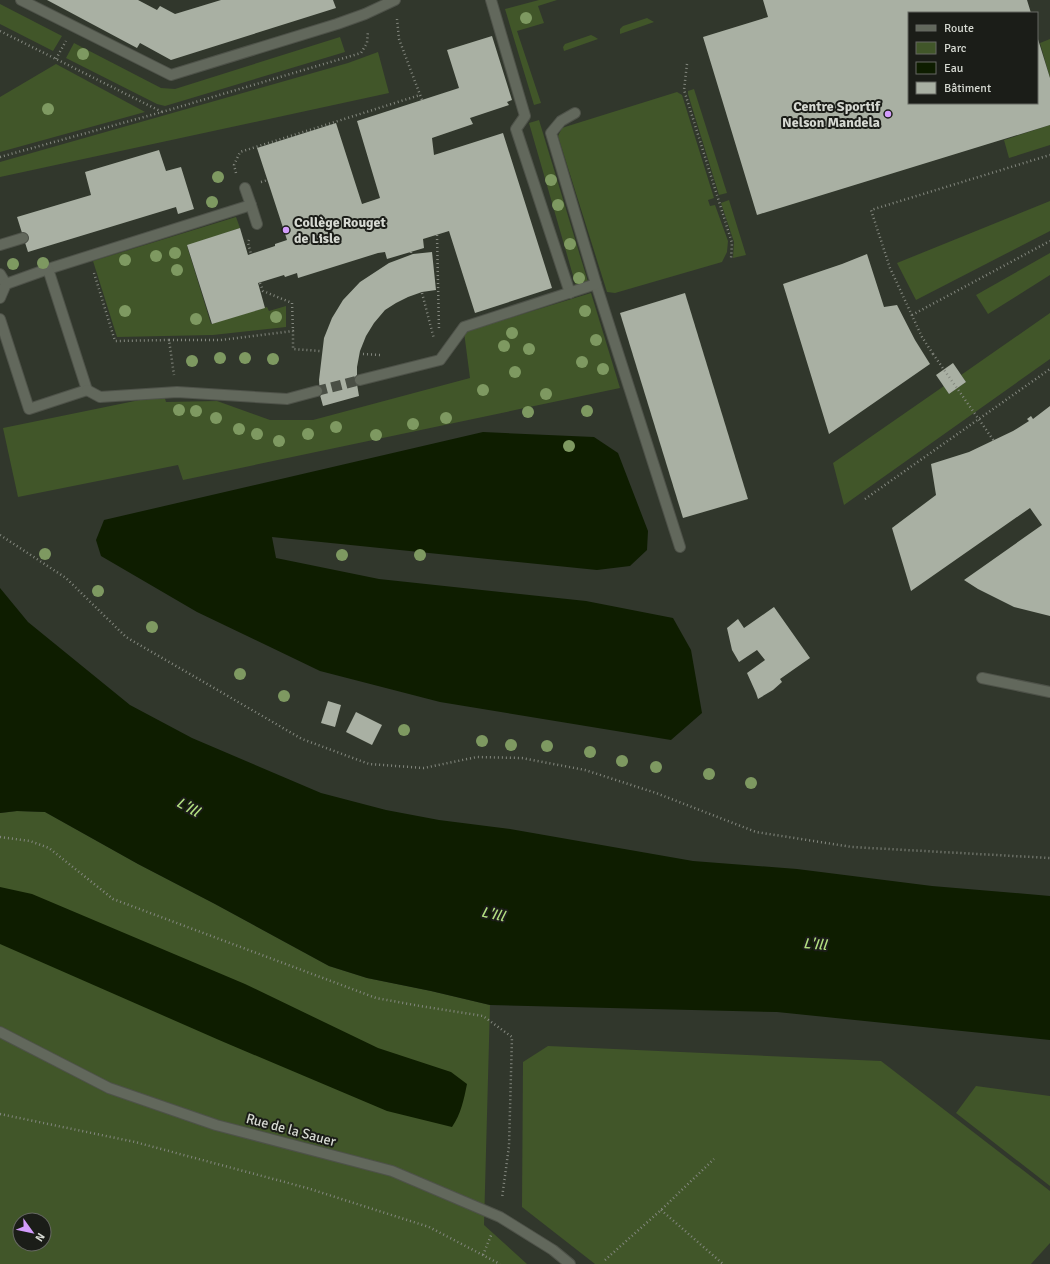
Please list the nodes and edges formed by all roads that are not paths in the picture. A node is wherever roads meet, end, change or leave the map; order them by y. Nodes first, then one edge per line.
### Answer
1 (21, 0) edge
2 (395, 0) edge
3 (491, 0) edge
4 (575, 113) dead end
5 (245, 188) road end
6 (251, 205) junction
7 (257, 224) dead end
8 (24, 238) dead end
9 (0, 245) edge
10 (48, 269) junction
11 (0, 274) edge
12 (6, 284) junction
13 (596, 284) junction
14 (570, 293) junction
15 (0, 298) edge
16 (0, 320) edge
17 (360, 380) tunnel mouth
18 (87, 390) junction
19 (317, 391) tunnel mouth
20 (680, 547) dead end
21 (982, 678) dead end
22 (1050, 692) edge
23 (0, 1032) edge
24 (570, 1264) edge

1 - 2 street
3 - 14 street
4 - 13 street
5 - 6 street
6 - 7 street
6 - 10 street
8 - 9 street
10 - 12 street
10 - 18 street
11 - 12 street
12 - 15 street
13 - 14 street
13 - 20 street
14 - 17 street
16 - 18 street
18 - 19 street
21 - 22 street
23 - 24 street, Rue de la Sauer

